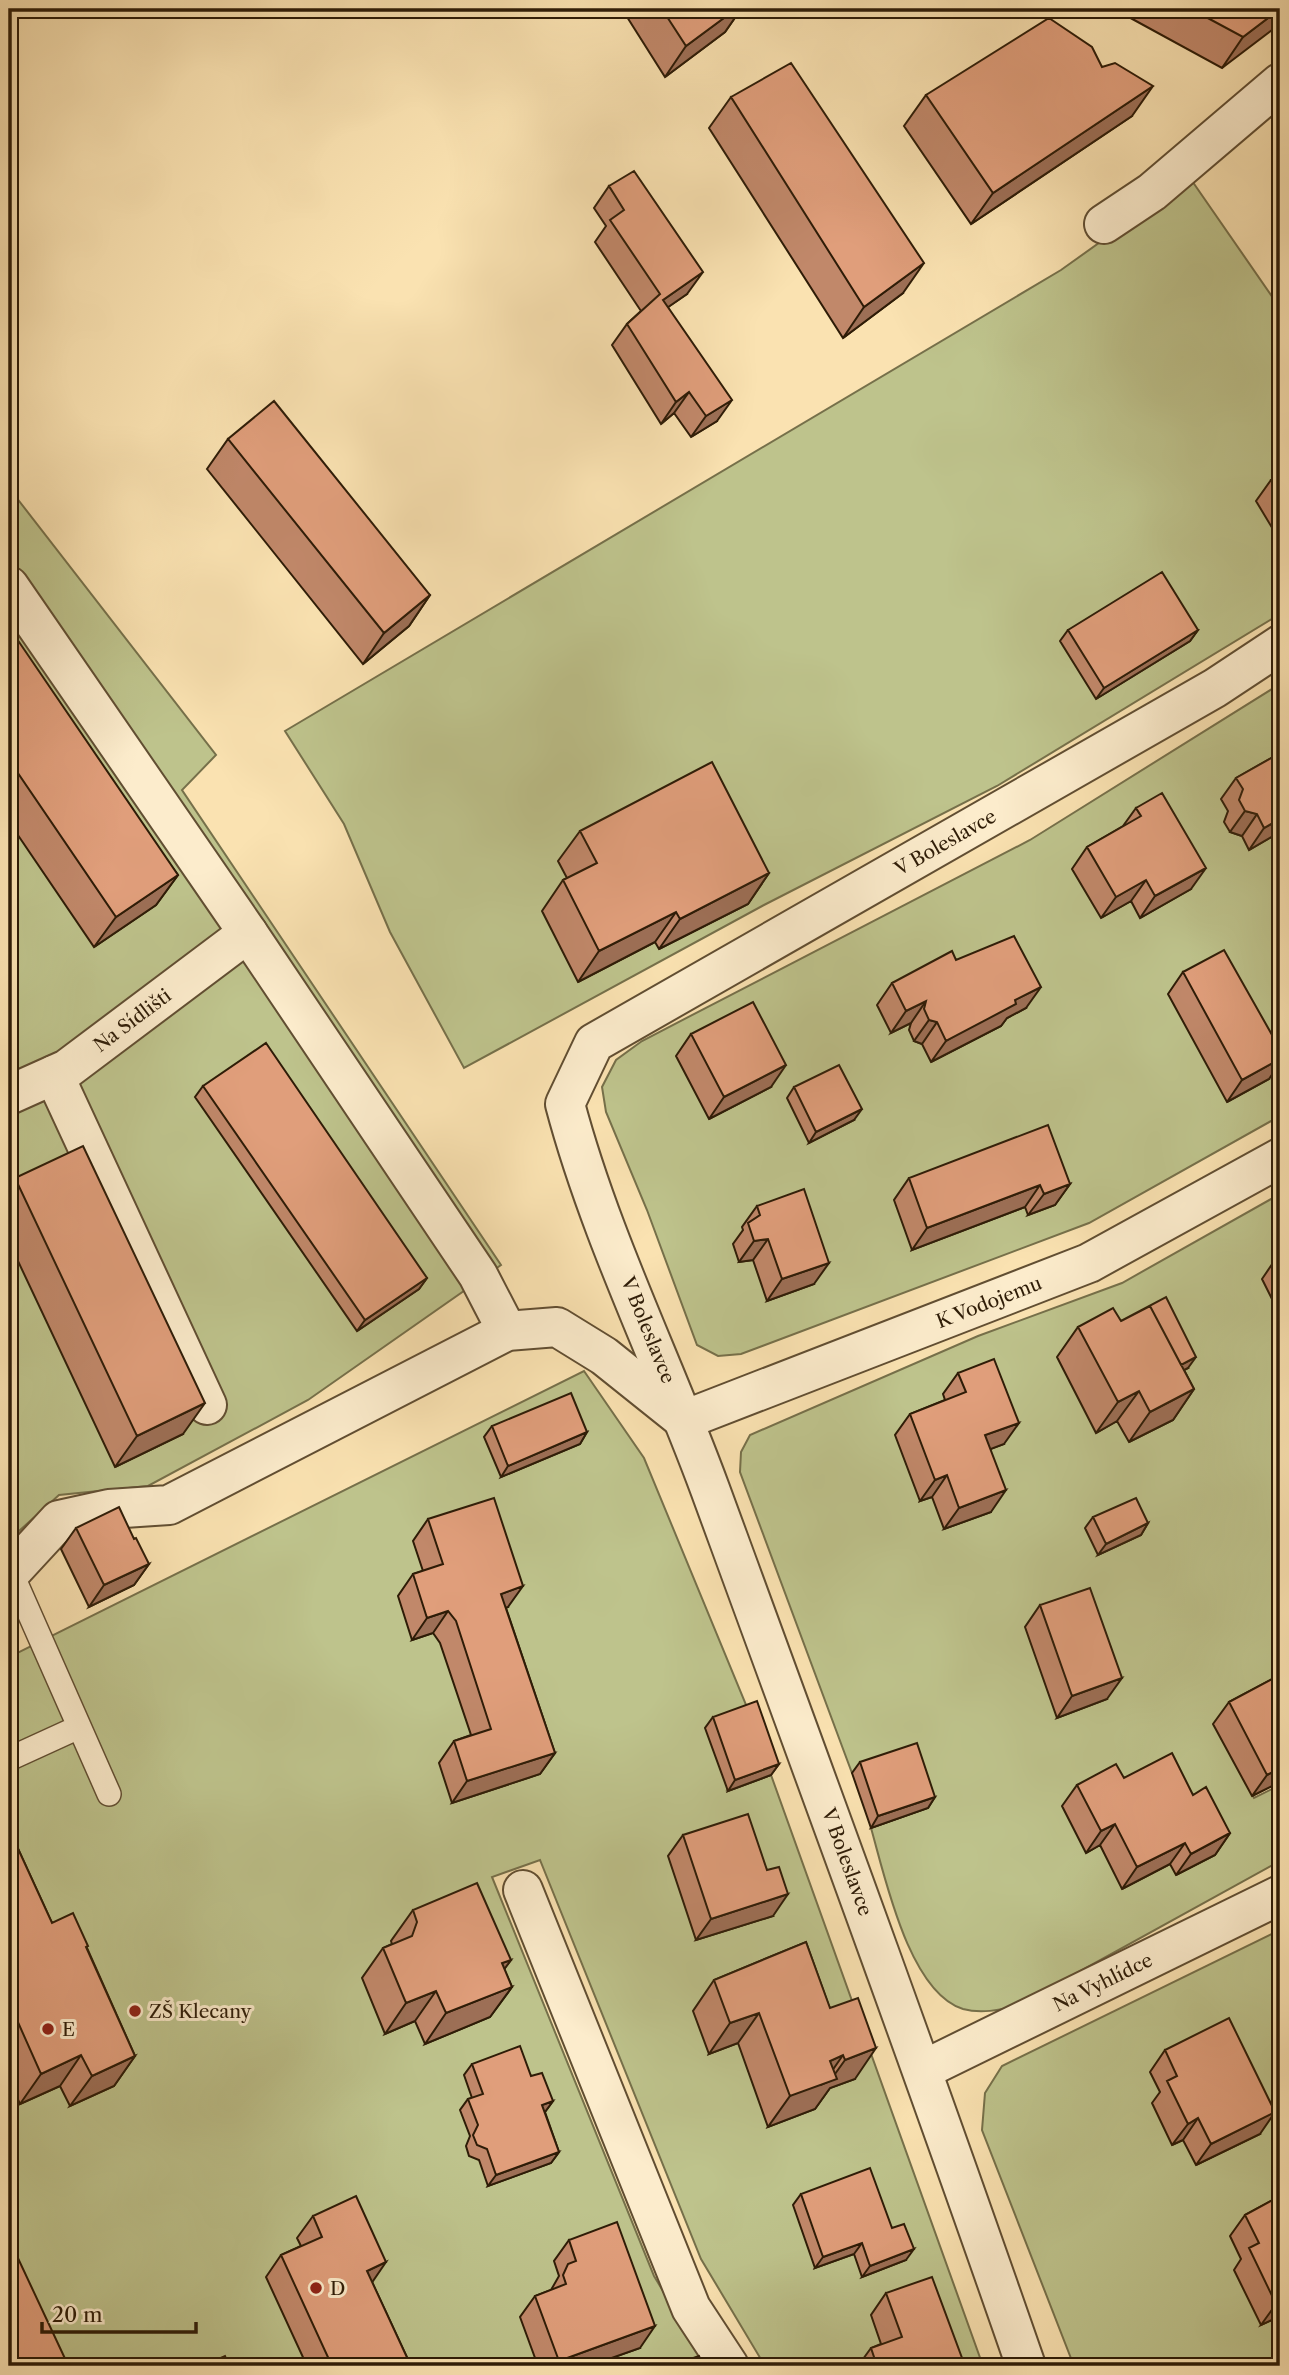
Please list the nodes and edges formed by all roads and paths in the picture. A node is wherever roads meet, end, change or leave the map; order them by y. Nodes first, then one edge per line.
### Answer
1 (1280, 83) edge
2 (1104, 225) dead end
3 (9, 586) edge
4 (1280, 645) edge
5 (248, 933) junction
6 (54, 1075) junction
7 (9, 1096) edge
8 (1280, 1158) edge
9 (507, 1331) junction
10 (207, 1405) edge
11 (684, 1420) junction
12 (10, 1573) edge
13 (79, 1727) junction
14 (9, 1759) edge
15 (110, 1794) dead end
16 (523, 1890) dead end
17 (1280, 1895) edge
18 (923, 2070) junction
19 (729, 2366) edge
20 (1026, 2366) edge

1 - 2 street
3 - 5 street
4 - 11 street, V Boleslavce
5 - 6 street, Na Sídlišti
5 - 9 street
6 - 7 street, Na Sídlišti
6 - 10 street
8 - 11 street, K Vodojemu
9 - 11 street
9 - 12 street
11 - 18 street, V Boleslavce
12 - 13 lane
13 - 14 lane
13 - 15 lane
16 - 19 street
17 - 18 street, Na Vyhlídce
18 - 20 street, V Boleslavce

